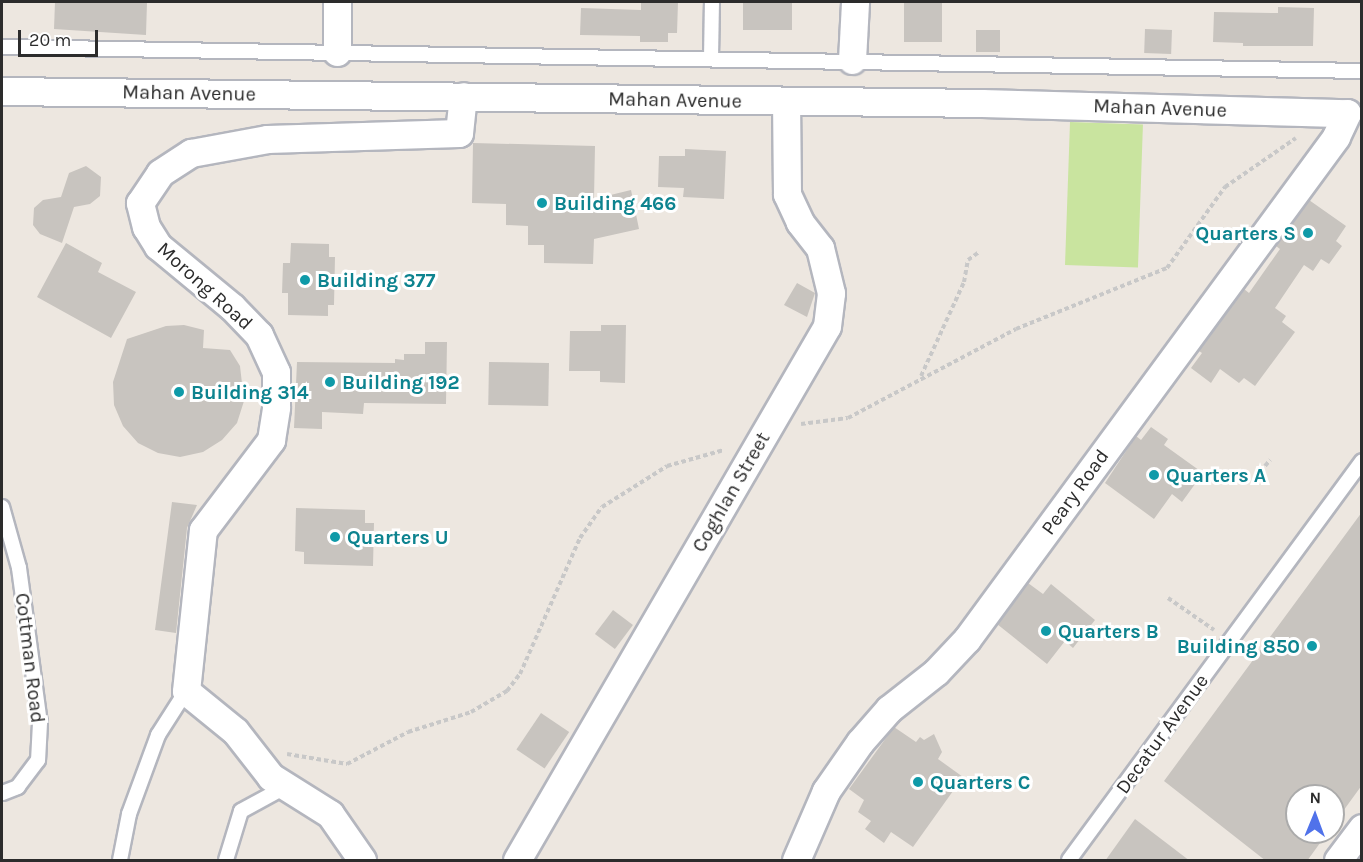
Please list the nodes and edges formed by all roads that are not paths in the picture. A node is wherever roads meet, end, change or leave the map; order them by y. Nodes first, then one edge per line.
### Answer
1 (338, 2) edge
2 (712, 2) edge
3 (855, 2) edge
4 (2, 47) edge
5 (337, 52) junction
6 (711, 58) junction
7 (852, 60) junction
8 (1362, 71) edge
9 (2, 91) edge
10 (463, 96) junction
11 (786, 102) junction
12 (1354, 116) edge
13 (1362, 461) edge
14 (2, 507) edge
15 (186, 692) junction
16 (286, 786) junction
17 (2, 793) edge
18 (1362, 828) edge
19 (120, 861) edge
20 (226, 861) edge
21 (362, 861) edge
22 (517, 861) edge
23 (796, 861) edge
24 (1069, 861) edge
25 (1338, 861) edge

1 - 5 street
2 - 6 lane
3 - 7 street
4 - 5 lane
5 - 6 lane
6 - 7 lane
7 - 8 lane
9 - 10 street, Mahan Avenue
10 - 11 street, Mahan Avenue
10 - 15 street, Morong Road
11 - 12 street, Mahan Avenue
11 - 22 street, Coghlan Street
12 - 23 street, Peary Road
13 - 24 lane, Decatur Avenue
14 - 17 lane, Cottman Road
15 - 16 street
15 - 19 lane
16 - 20 lane
16 - 21 street
18 - 25 street

